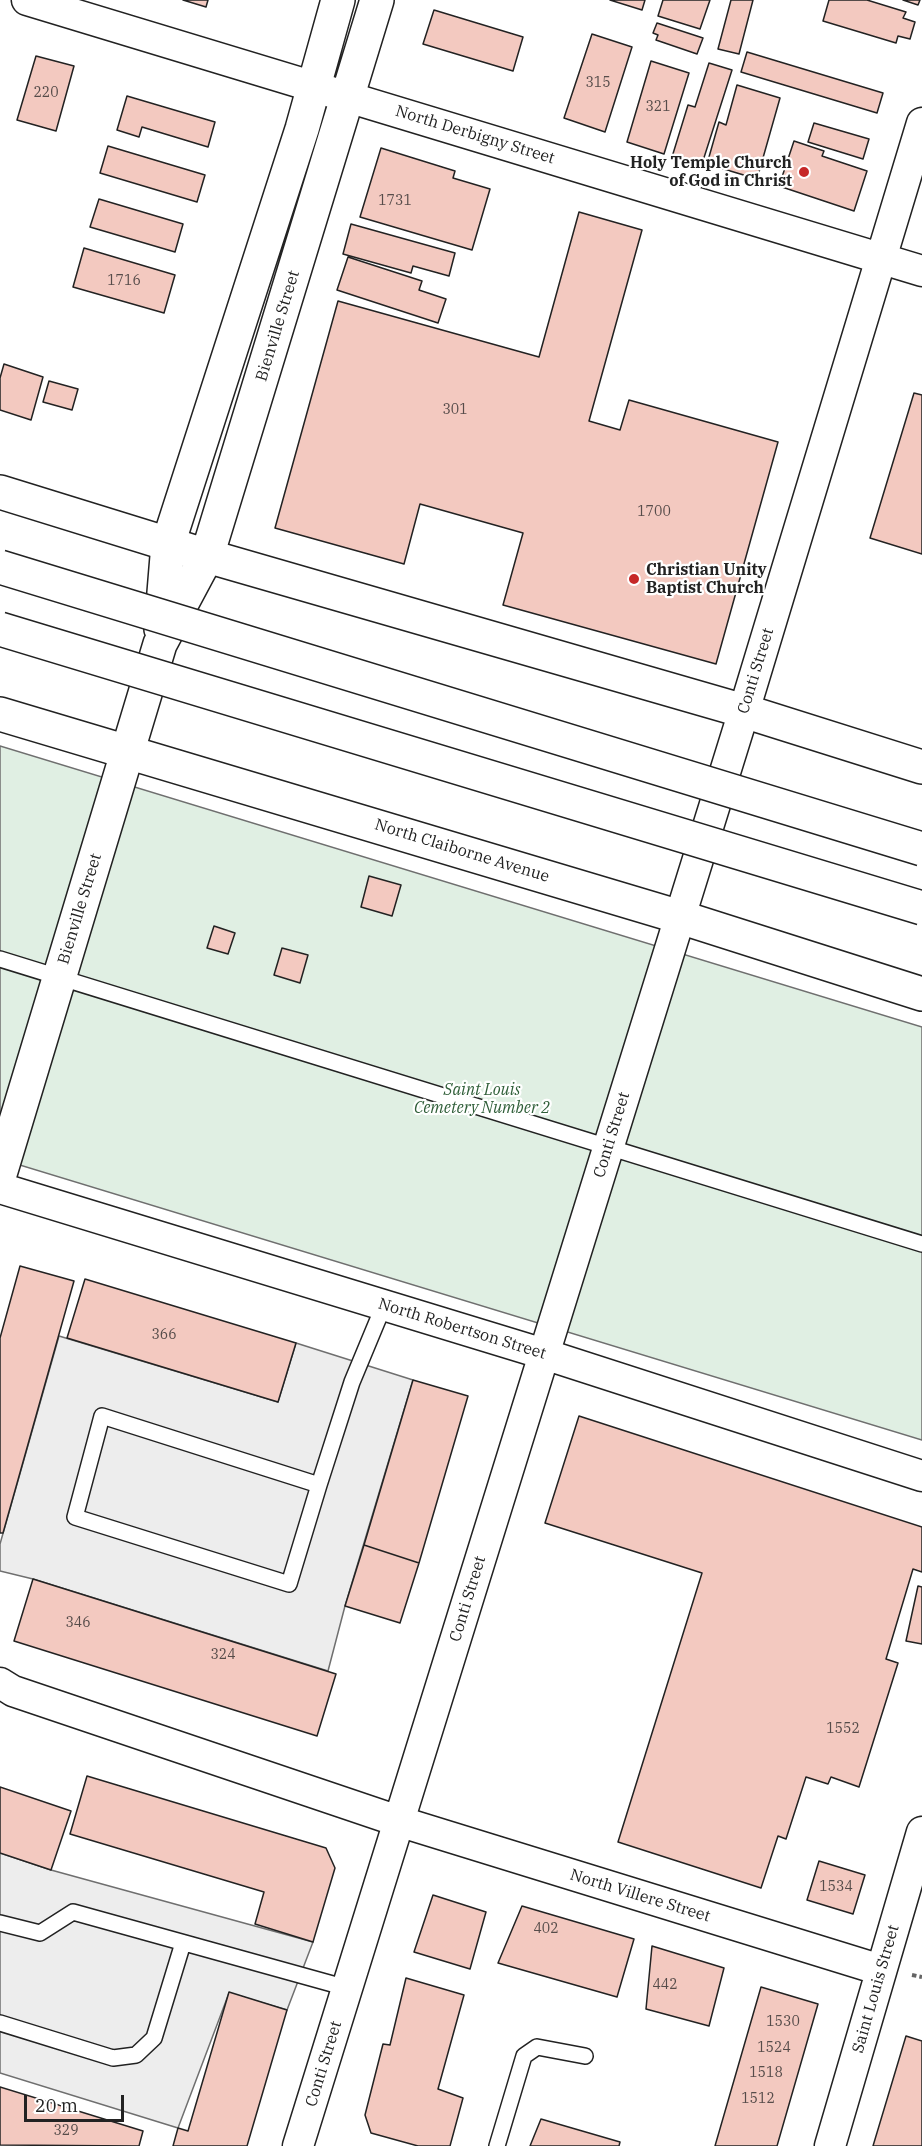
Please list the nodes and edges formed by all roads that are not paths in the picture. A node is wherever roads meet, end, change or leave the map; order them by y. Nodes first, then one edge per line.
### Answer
1 (27, 0) edge
2 (338, 0) edge
3 (377, 0) edge
4 (314, 87) junction
5 (348, 97) junction
6 (922, 123) edge
7 (881, 258) junction
8 (922, 271) edge
9 (0, 492) edge
10 (168, 544) junction
11 (207, 556) junction
12 (0, 567) edge
13 (0, 629) edge
14 (160, 644) junction
15 (744, 711) junction
16 (0, 714) edge
17 (128, 751) junction
18 (922, 766) edge
19 (922, 849) edge
20 (922, 908) edge
21 (680, 917) junction
22 (0, 959) edge
23 (60, 978) junction
24 (922, 994) edge
25 (609, 1146) junction
26 (0, 1174) edge
27 (0, 1188) edge
28 (922, 1244) edge
29 (384, 1305) junction
30 (544, 1354) junction
31 (922, 1476) edge
32 (319, 1485) junction
33 (0, 1683) edge
34 (398, 1821) junction
35 (922, 1832) edge
36 (0, 1923) edge
37 (183, 1943) junction
38 (881, 1970) junction
39 (347, 1988) junction
40 (0, 2023) edge
41 (585, 2056) dead end
42 (303, 2145) edge
43 (497, 2146) edge
44 (830, 2146) edge

1 - 4 street, North Derbigny Street
2 - 4 main road, Bienville Street
3 - 5 main road, Bienville Street
4 - 5 street, North Derbigny Street
4 - 10 main road, Bienville Street
5 - 7 street, North Derbigny Street
5 - 11 main road, Bienville Street
6 - 7 street, Conti Street
7 - 8 street, North Derbigny Street
7 - 15 street, Conti Street
9 - 10 main road
10 - 11 main road
10 - 14 main road, Bienville Street
11 - 14 main road, Bienville Street
11 - 15 main road
12 - 19 main road, bridge
13 - 20 main road, bridge
14 - 17 main road, Bienville Street
15 - 18 main road
15 - 21 street, Conti Street
16 - 17 main road, North Claiborne Avenue
17 - 21 main road, North Claiborne Avenue
17 - 23 main road, Bienville Street
21 - 24 main road, North Claiborne Avenue
21 - 25 street, Conti Street
22 - 23 lane
23 - 25 lane
23 - 26 main road, Bienville Street
25 - 28 lane
25 - 30 street, Conti Street
27 - 29 street, North Robertson Street
29 - 30 street, North Robertson Street
29 - 32 lane
30 - 31 street, North Robertson Street
30 - 34 street, Conti Street
32 - 32 lane
33 - 34 street, North Villere Street
34 - 38 street, North Villere Street
34 - 39 street, Conti Street
35 - 38 street, Saint Louis Street
36 - 37 lane
37 - 39 lane
37 - 40 lane
38 - 44 street, Saint Louis Street
39 - 42 street, Conti Street
41 - 43 lane

